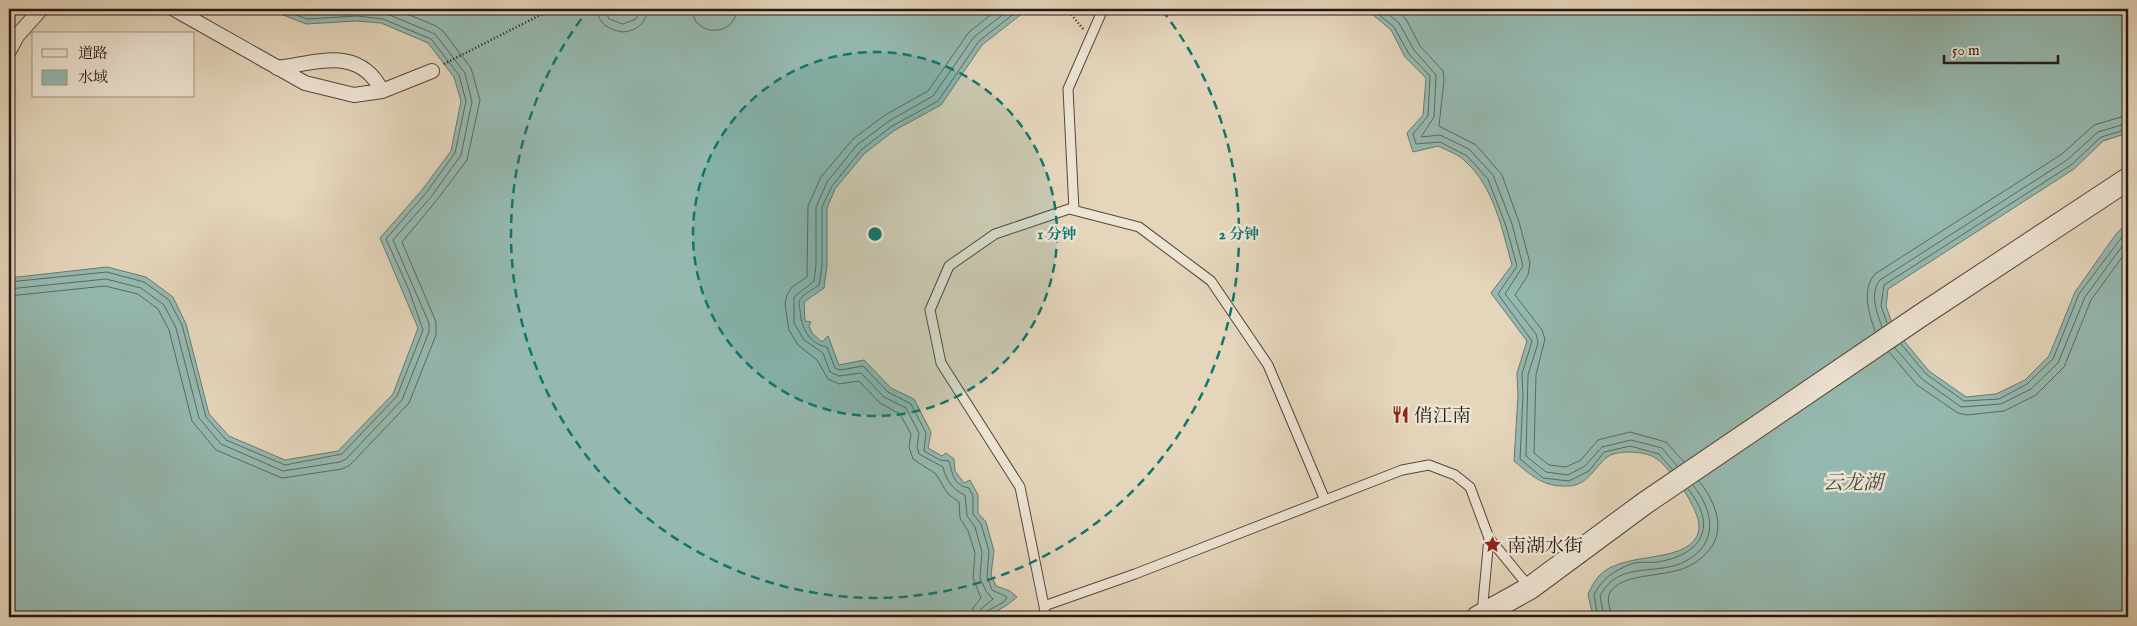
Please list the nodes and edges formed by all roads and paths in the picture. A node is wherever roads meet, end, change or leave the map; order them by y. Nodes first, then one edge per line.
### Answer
1 (40, 9) edge
2 (174, 9) edge
3 (552, 9) edge
4 (1066, 9) edge
5 (1103, 9) edge
6 (1090, 37) junction
7 (9, 51) edge
8 (276, 68) junction
9 (432, 71) joint
10 (382, 90) junction
11 (2128, 179) edge
12 (1074, 210) junction
13 (1325, 500) junction
14 (1489, 538) junction
15 (1530, 588) junction
16 (1044, 606) junction
17 (1480, 616) edge
18 (1045, 617) edge

1 - 7 street
2 - 8 street
3 - 9 path
4 - 6 path
5 - 6 lane
6 - 12 lane
8 - 10 street
8 - 10 street
9 - 10 street
11 - 15 street
12 - 13 lane
12 - 16 lane
13 - 14 lane
13 - 16 lane
14 - 15 lane
14 - 17 lane
15 - 17 street
16 - 18 lane

